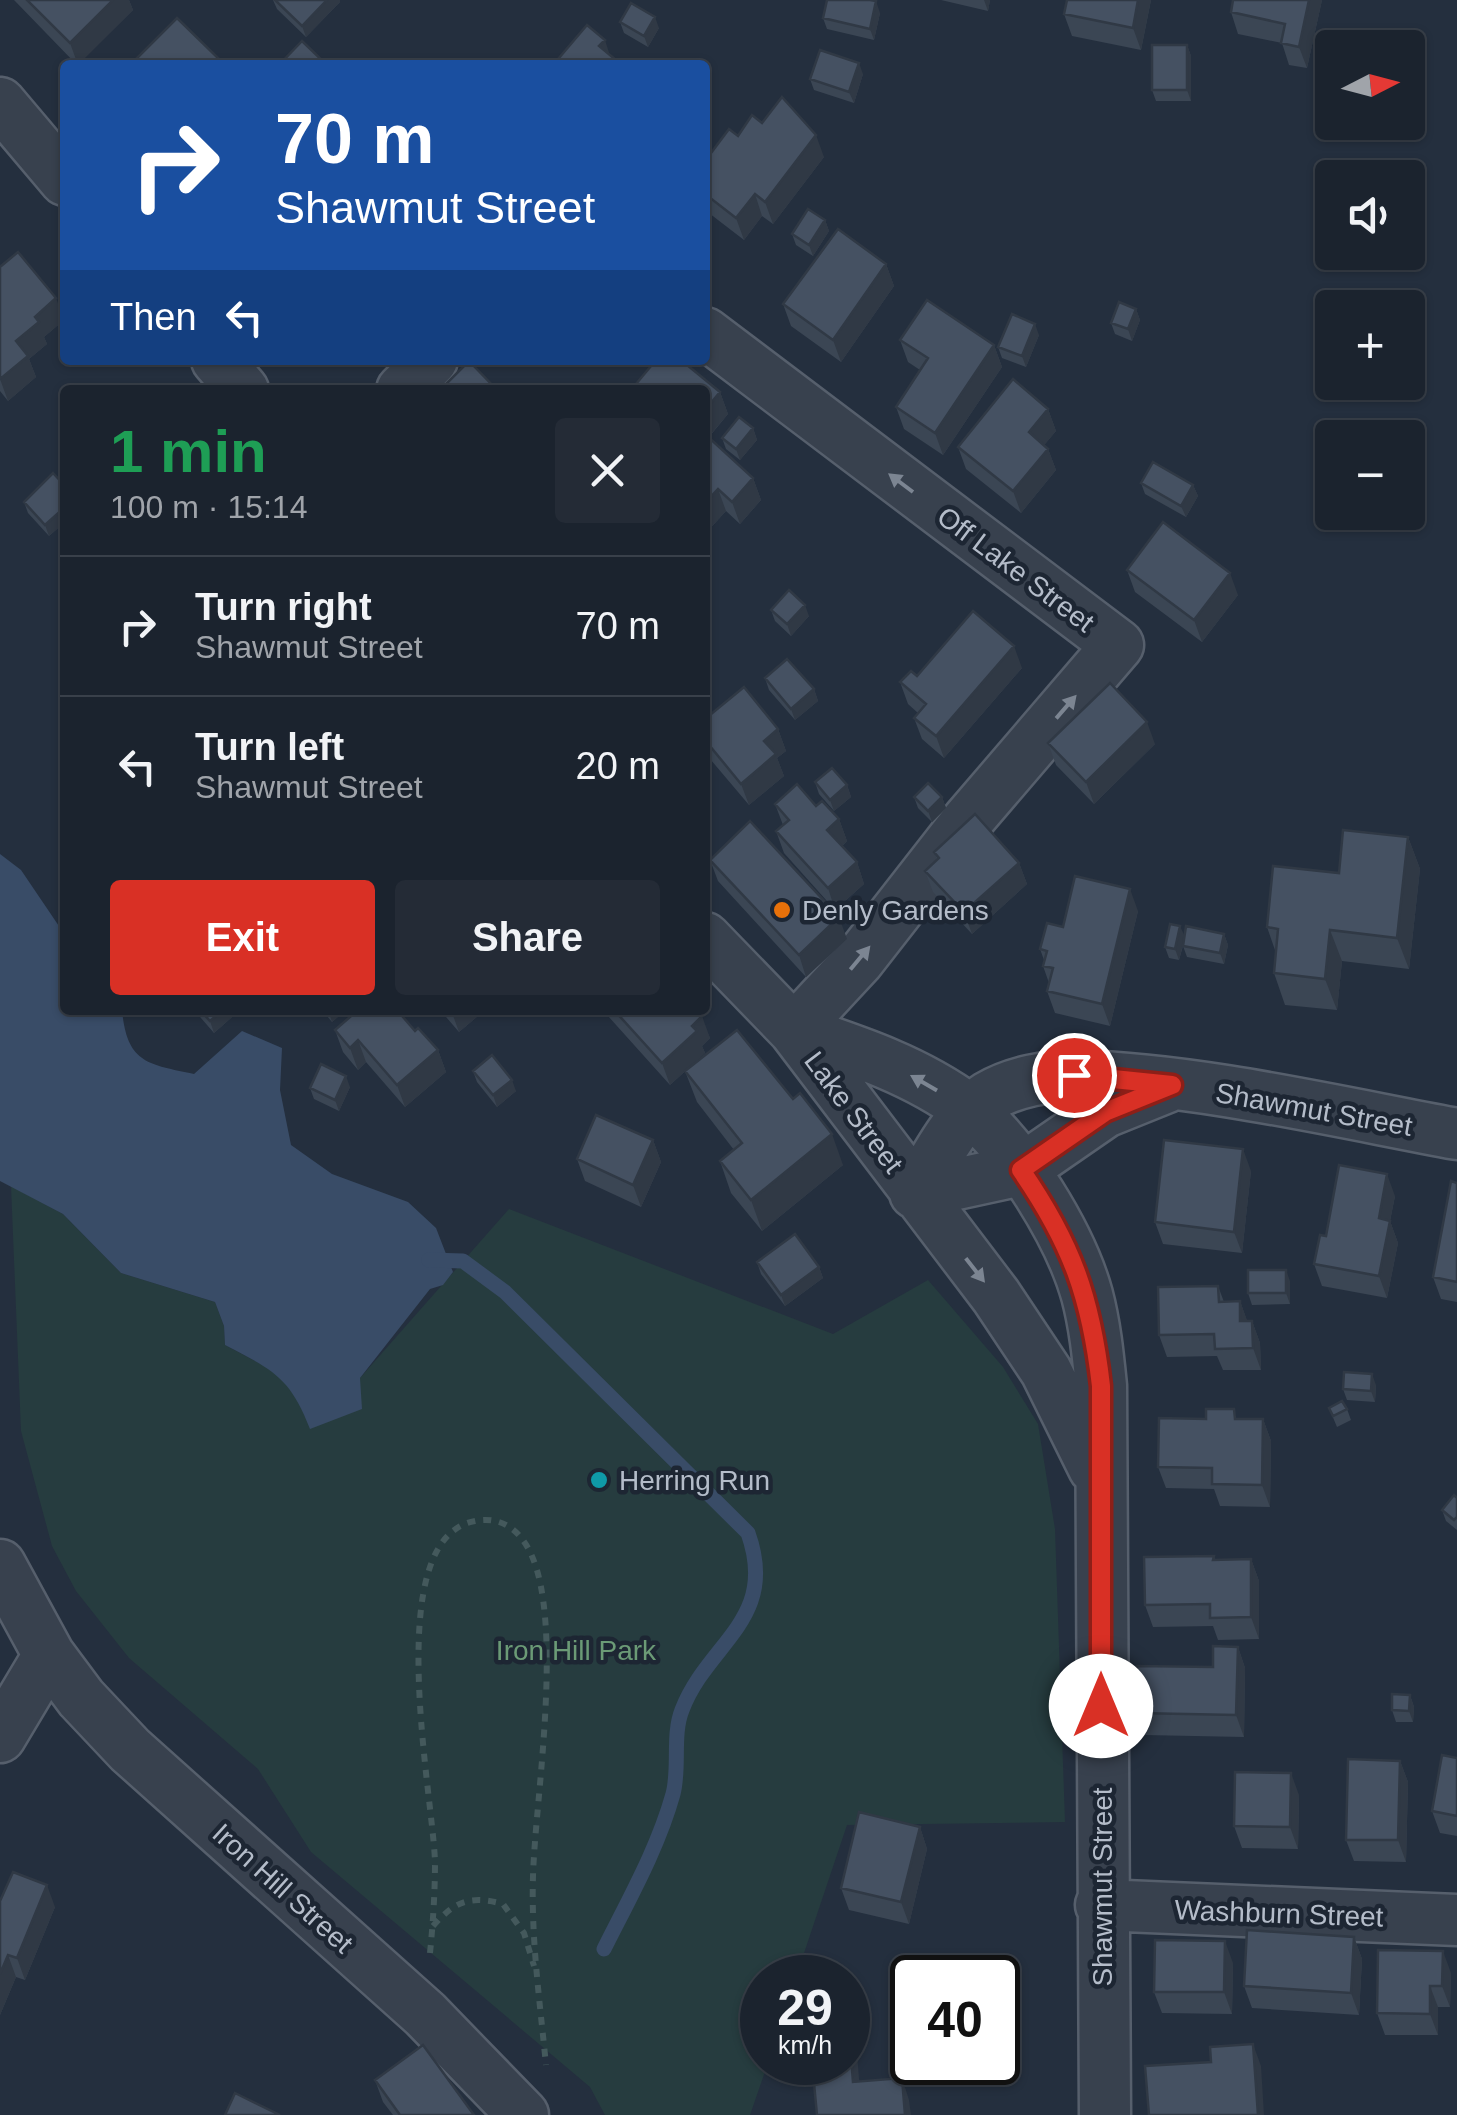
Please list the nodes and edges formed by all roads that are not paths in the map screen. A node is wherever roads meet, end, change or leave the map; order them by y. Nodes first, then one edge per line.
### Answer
1 (0, 102) edge
2 (60, 174) edge
3 (710, 337) edge
4 (221, 365) edge
5 (427, 365) edge
6 (239, 385) edge
7 (407, 385) edge
8 (710, 943) edge
9 (794, 1030) junction
10 (1172, 1085) junction
11 (1457, 1134) edge
12 (997, 1141) junction
13 (914, 1193) junction
14 (1098, 1479) junction
15 (0, 1565) edge
16 (49, 1656) junction
17 (0, 1737) edge
18 (1102, 1906) junction
19 (1457, 1920) edge
20 (535, 2094) edge
21 (1105, 2115) edge

1 - 2 street
9 -> 3 street, Off Lake Street
4 - 6 street
5 - 7 street
8 - 9 street, Lake Street
12 -> 9 street, Lake Street
9 - 13 street, Lake Street
10 - 11 street, Shawmut Street
10 - 12 street, Shawmut Street
10 - 12 street, Shawmut Street
12 - 13 street, Shawmut Street
12 - 13 street, Shawmut Street
12 - 14 street, Shawmut Street
13 -> 14 street, Shawmut Street
14 - 18 street, Shawmut Street
15 - 16 street, Iron Hill Street
16 - 17 street
16 - 20 street, Iron Hill Street
18 - 19 street, Washburn Street
18 - 21 street, Shawmut Street

